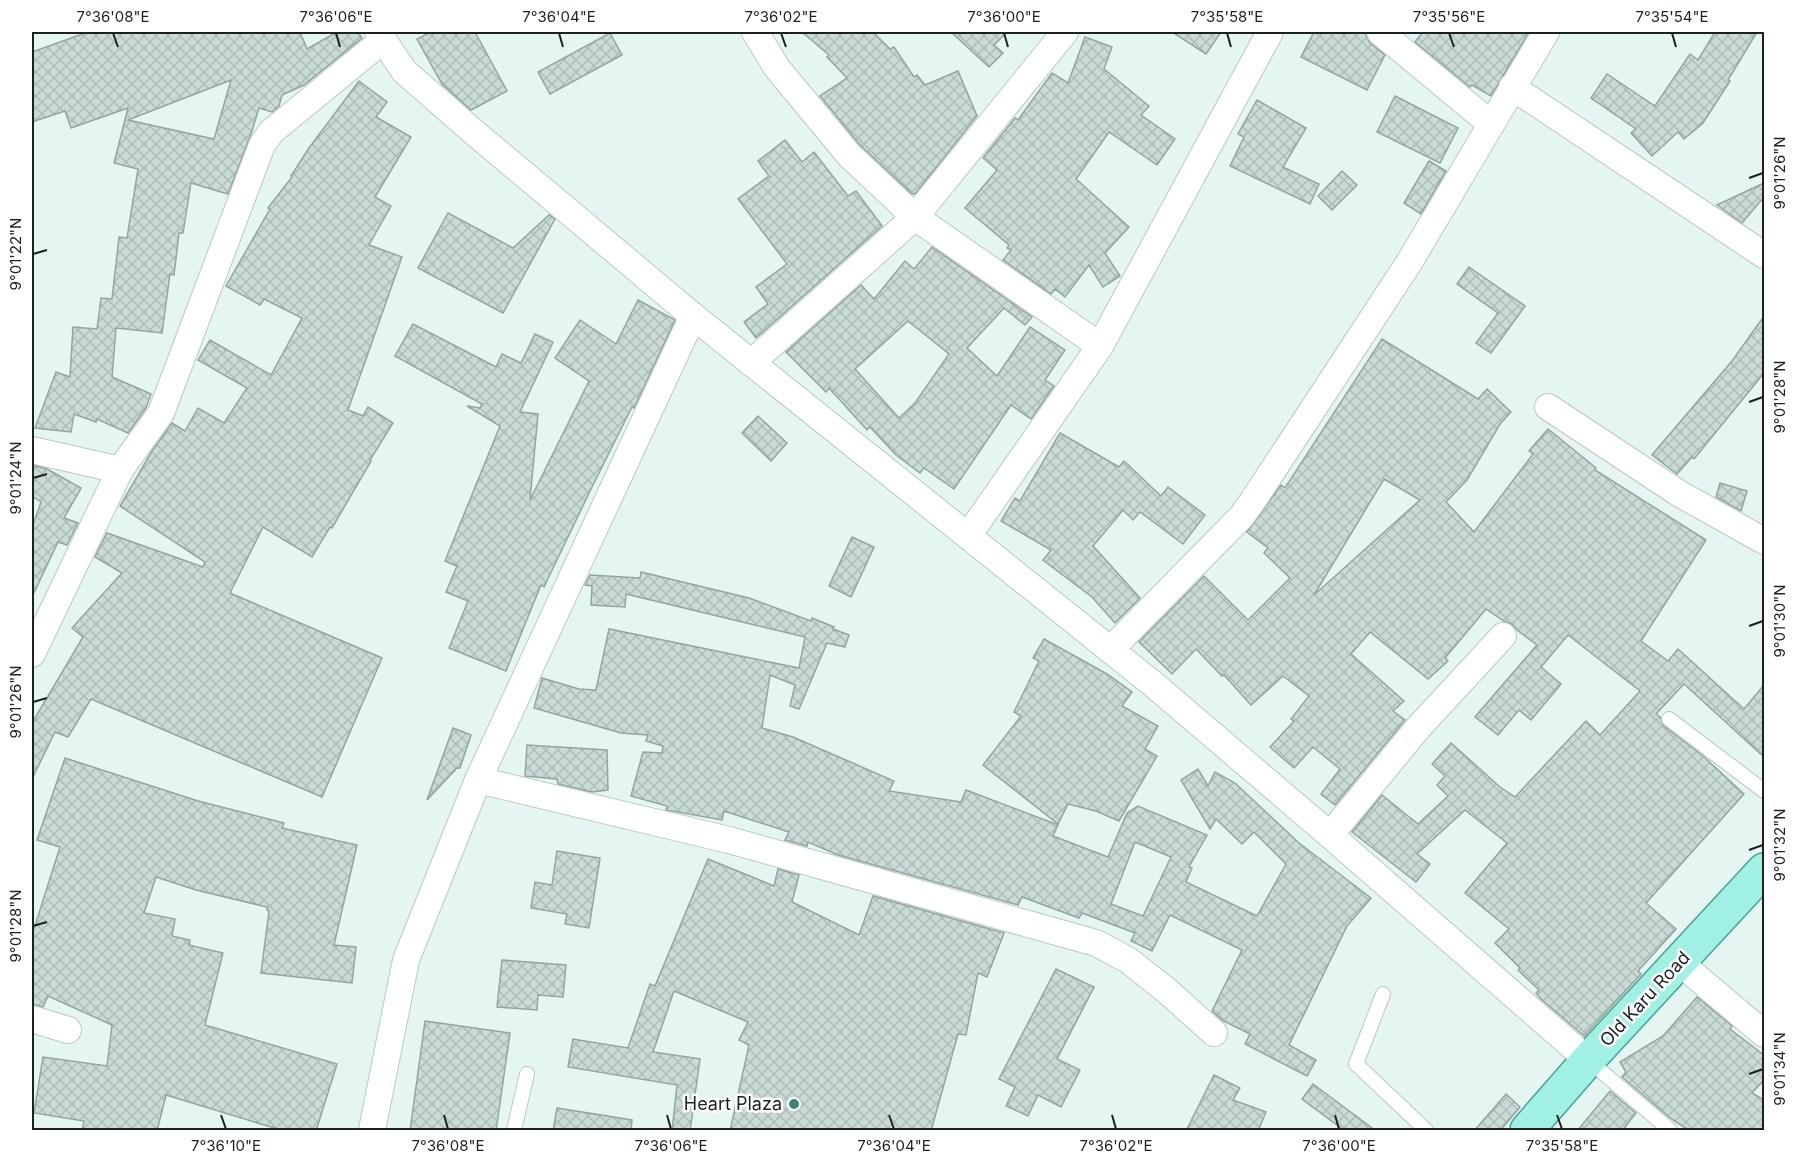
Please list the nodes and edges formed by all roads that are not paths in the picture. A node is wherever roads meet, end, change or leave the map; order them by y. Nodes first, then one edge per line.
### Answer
1 (755, 32) edge
2 (1065, 32) edge
3 (1270, 32) edge
4 (1380, 32) edge
5 (1546, 32) edge
6 (380, 36) edge
7 (1512, 87) junction
8 (1491, 124) junction
9 (915, 217) junction
10 (1764, 255) edge
11 (693, 316) junction
12 (1100, 346) junction
13 (751, 363) junction
14 (1548, 407) dead end
15 (32, 450) edge
16 (120, 470) junction
17 (968, 536) junction
18 (1764, 541) edge
19 (1503, 636) dead end
20 (1110, 650) junction
21 (32, 654) edge
22 (1669, 719) dead end
23 (478, 780) junction
24 (1764, 791) edge
25 (1330, 835) junction
26 (1764, 870) edge
27 (1679, 962) junction
28 (1383, 994) dead end
29 (32, 1019) edge
30 (68, 1030) dead end
31 (1214, 1033) dead end
32 (1764, 1034) edge
33 (1588, 1060) junction
34 (527, 1074) dead end
35 (372, 1131) edge
36 (514, 1131) edge
37 (1426, 1131) edge
38 (1527, 1131) edge
39 (1670, 1131) edge

1 - 9 street
2 - 9 street
3 - 12 street
4 - 8 street
5 - 7 street
6 - 11 street
6 - 16 street
7 - 8 street
7 - 10 street
8 - 20 street
9 - 12 street
9 - 13 street
11 - 13 street
11 - 23 street
12 - 17 street
13 - 17 street
14 - 18 street
15 - 16 street
16 - 21 street
17 - 20 street
19 - 25 street
20 - 25 street
22 - 24 lane
23 - 31 street
23 - 35 street
25 - 33 street
26 - 27 main road, Old Karu Road
27 - 32 street
27 - 33 main road, Old Karu Road
28 - 37 lane
29 - 30 street
33 - 38 main road, Old Karu Road
33 - 39 lane
34 - 36 lane

